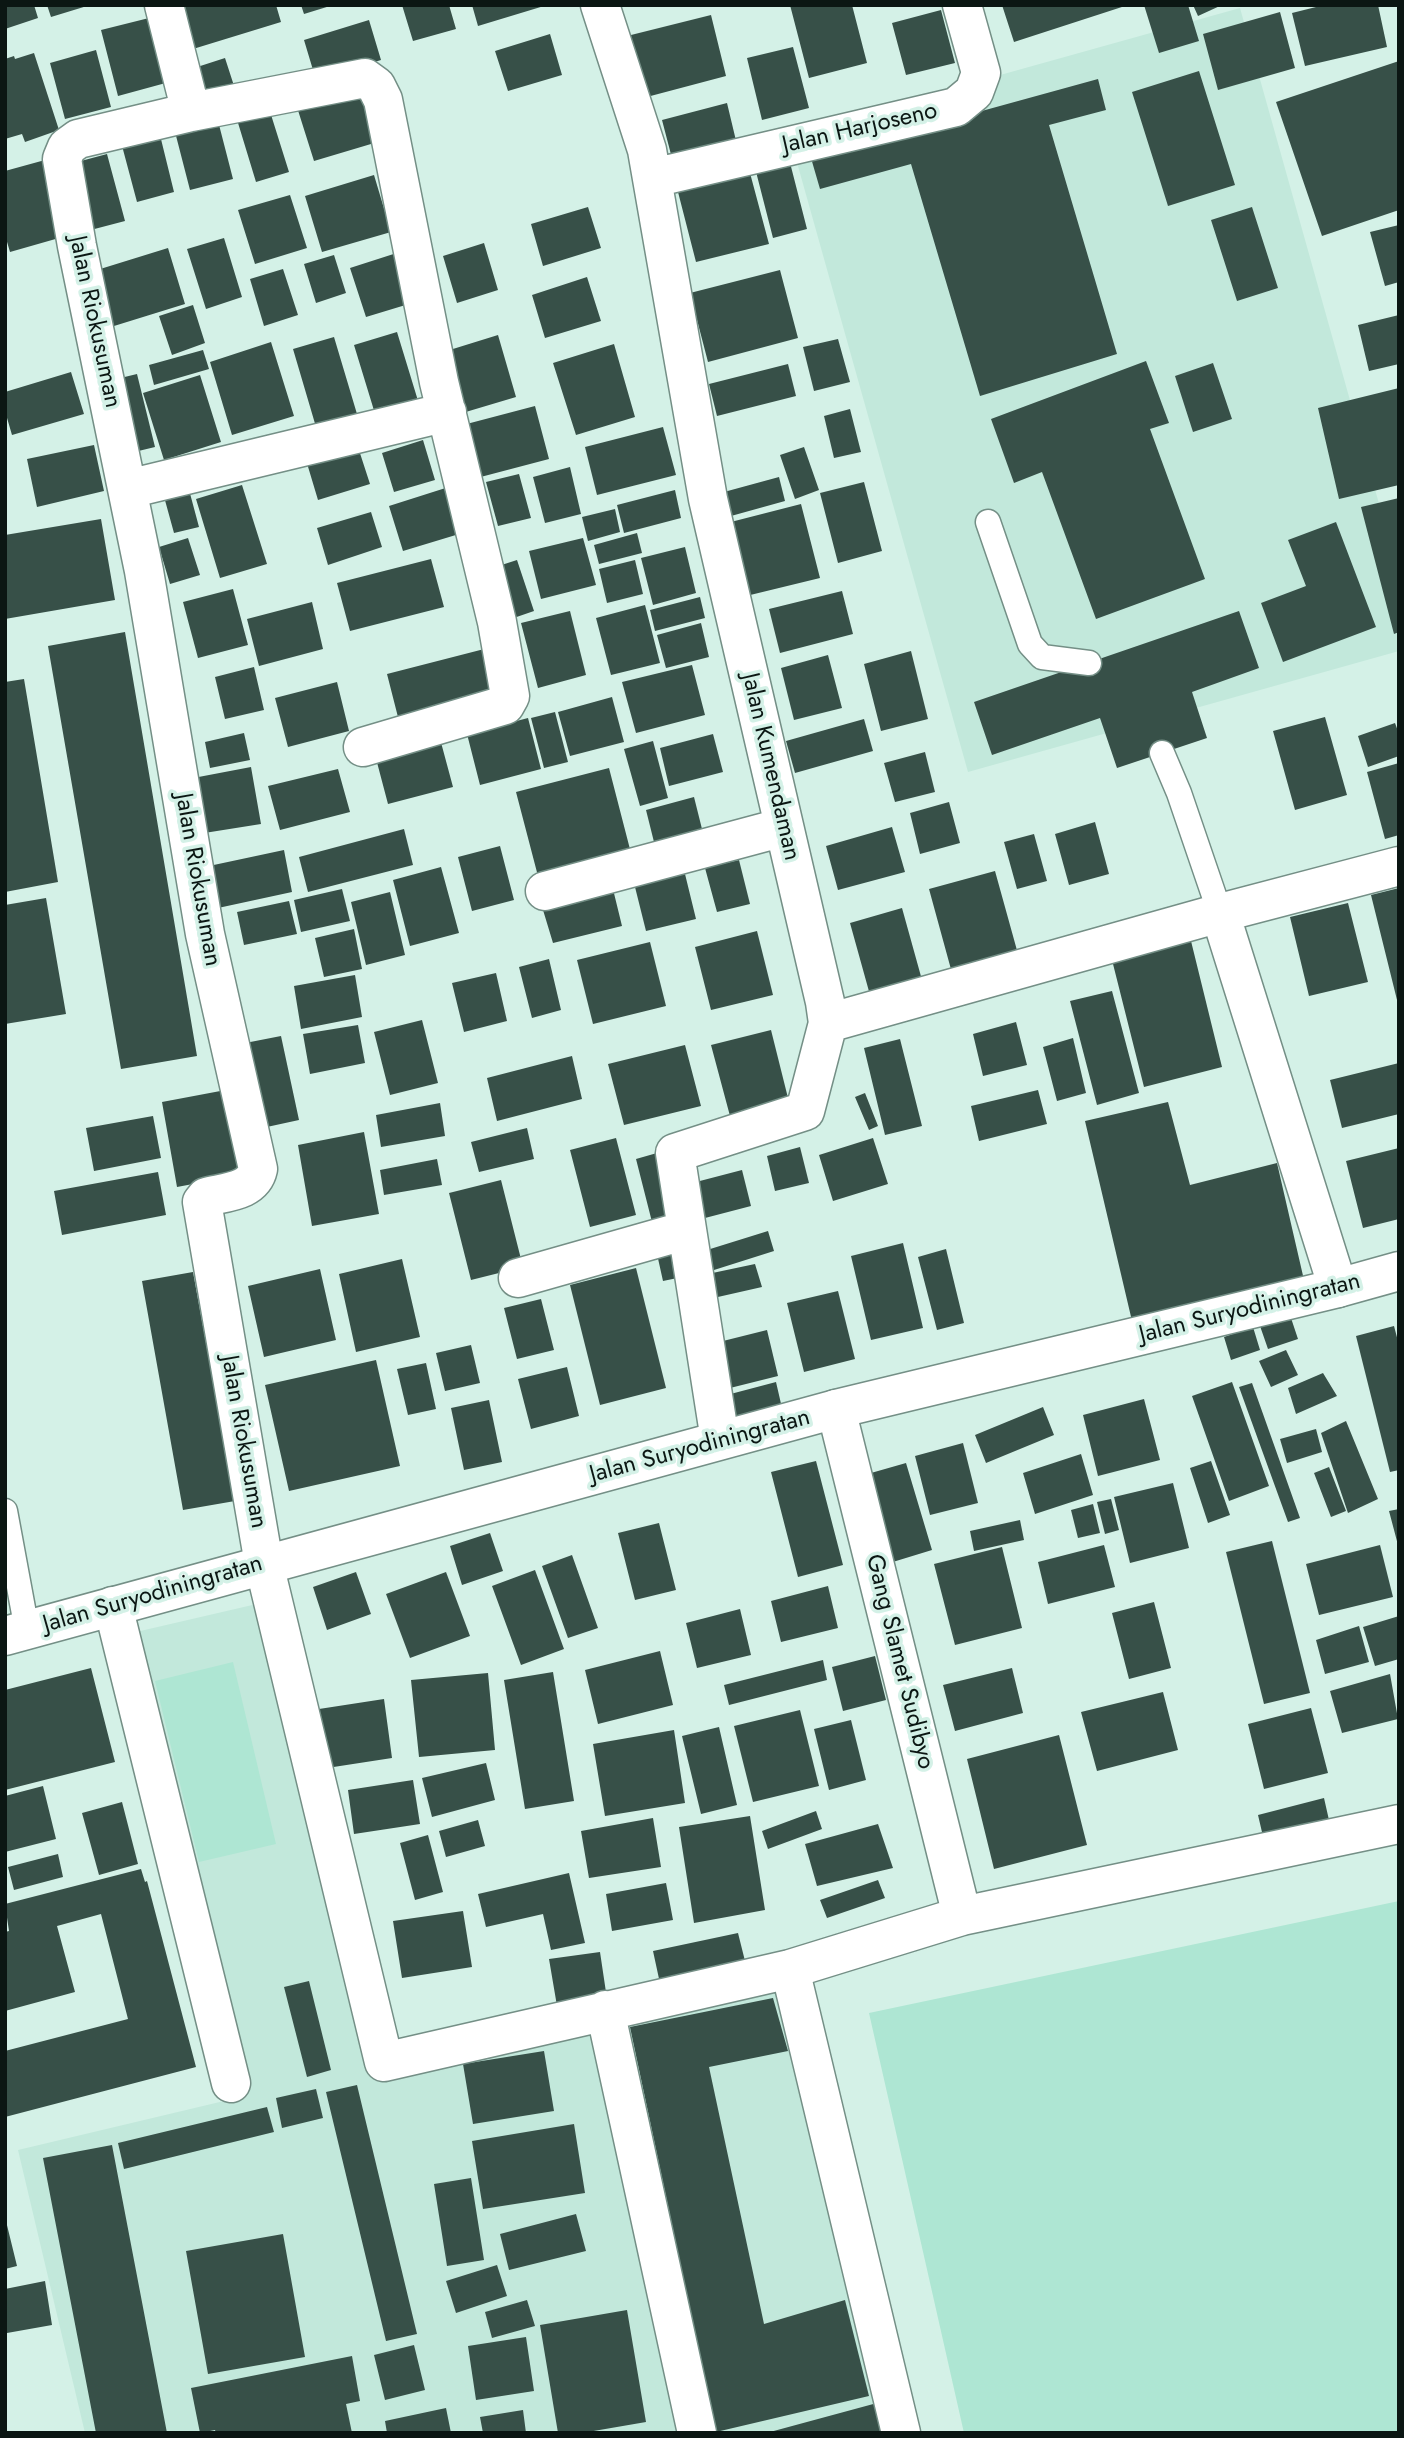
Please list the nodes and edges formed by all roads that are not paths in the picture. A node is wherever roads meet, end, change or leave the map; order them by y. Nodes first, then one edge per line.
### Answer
1 (164, 5) edge
2 (600, 5) edge
3 (962, 5) edge
4 (191, 112) junction
5 (653, 178) junction
6 (447, 412) junction
7 (128, 489) junction
8 (988, 522) dead end
9 (1089, 663) dead end
10 (363, 747) dead end
11 (1162, 753) dead end
12 (784, 828) junction
13 (1399, 866) edge
14 (545, 891) dead end
15 (1220, 913) junction
16 (828, 1023) junction
17 (687, 1230) junction
18 (1399, 1271) edge
19 (518, 1278) dead end
20 (1338, 1288) junction
21 (836, 1409) junction
22 (720, 1440) junction
23 (5, 1511) edge
24 (264, 1564) junction
25 (113, 1606) junction
26 (16, 1633) edge
27 (1399, 1824) edge
28 (961, 1916) junction
29 (790, 1969) junction
30 (605, 2010) junction
31 (231, 2083) dead end
32 (697, 2433) edge
33 (901, 2433) edge

1 - 4 street
2 - 5 street, Jalan Kumendaman
3 - 5 street, Jalan Harjoseno
4 - 6 street
4 - 7 street, Jalan Riokusuman
5 - 12 street, Jalan Kumendaman
6 - 7 street
6 - 10 street
7 - 24 street, Jalan Riokusuman
8 - 9 lane
11 - 15 lane
12 - 14 street
12 - 16 street, Jalan Kumendaman
13 - 15 street
15 - 16 street
15 - 20 street
16 - 17 street, Jalan Kumendaman
17 - 19 street
17 - 22 street, Jalan Kumendaman
18 - 20 street, Jalan Suryodiningratan
20 - 21 street, Jalan Suryodiningratan
21 - 22 street, Jalan Suryodiningratan
21 - 28 street, Gang Slamet Sudibyo
22 - 24 street, Jalan Suryodiningratan
23 - 26 lane
24 - 25 street, Jalan Suryodiningratan
24 - 30 street
25 - 26 street, Jalan Suryodiningratan
25 - 31 street
27 - 28 street
28 - 29 street
29 - 30 street
29 - 33 street
30 - 32 street

